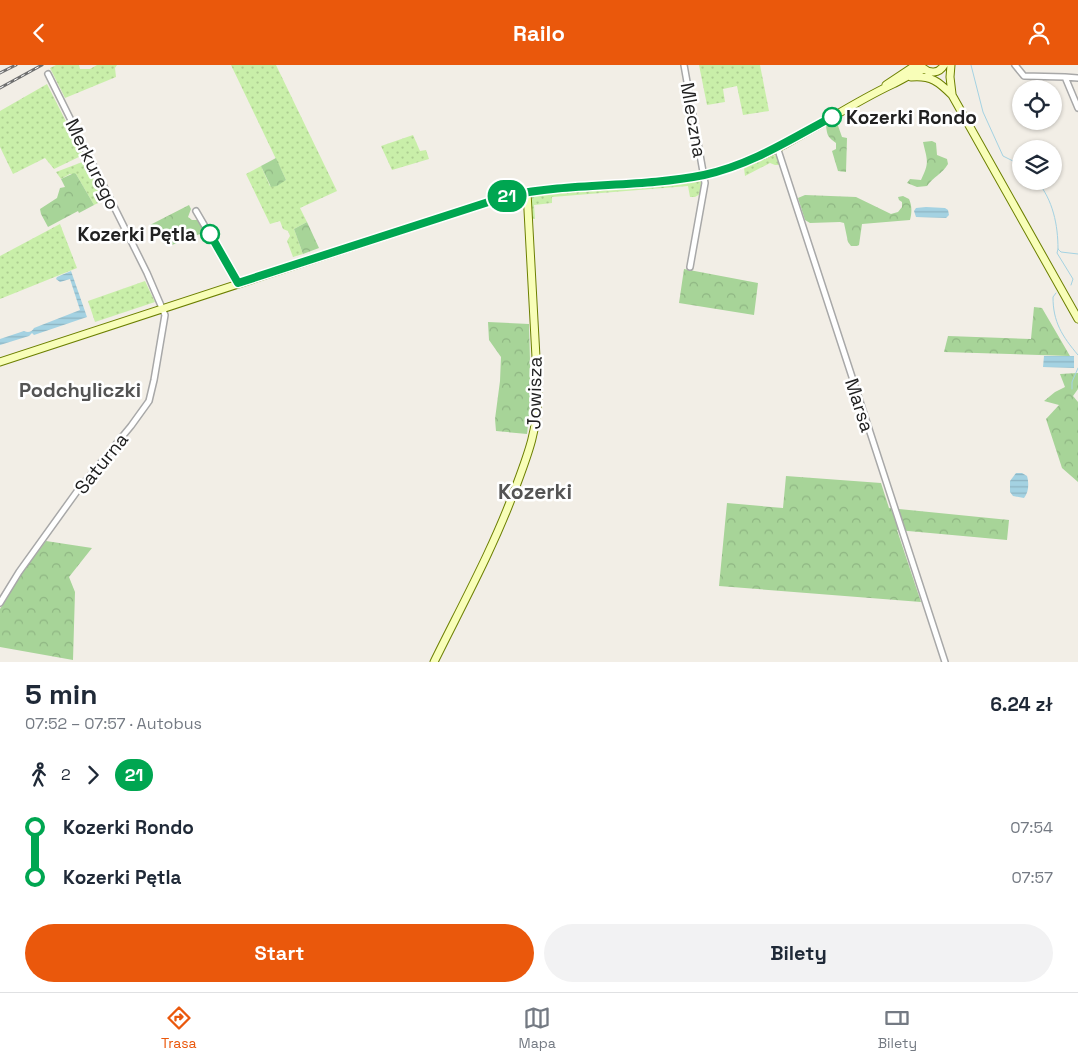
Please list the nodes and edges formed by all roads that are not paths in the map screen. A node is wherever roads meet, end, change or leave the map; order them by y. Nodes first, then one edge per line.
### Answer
1 (684, 65) edge
2 (909, 65) edge
3 (916, 65) edge
4 (945, 65) edge
5 (951, 65) edge
6 (1015, 65) edge
7 (922, 67) edge
8 (933, 72) junction
9 (48, 75) dead end
10 (904, 75) junction
11 (1065, 77) junction
12 (1078, 78) edge
13 (951, 92) junction
14 (1078, 108) edge
15 (778, 147) junction
16 (705, 175) junction
17 (527, 192) junction
18 (196, 211) dead end
19 (690, 267) dead end
20 (238, 283) junction
21 (163, 308) junction
22 (1078, 319) edge
23 (0, 362) edge
24 (0, 603) edge
25 (434, 662) edge
26 (945, 662) edge

1 - 16 street, Mleczna
2 - 10 main road
3 - 10 main road
4 - 8 main road
4 - 13 main road
5 - 13 main road
6 - 11 street
7 - 8 main road
7 - 10 main road
8 - 13 main road
9 - 21 street, Merkurego
10 - 13 main road
10 - 15 main road
11 - 12 street
11 - 14 street
13 - 22 main road
15 - 16 main road
15 - 26 street, Marsa
16 - 17 main road
16 - 19 street, Mleczna
17 - 20 main road
17 - 25 main road, Jowisza
18 - 20 street
20 - 21 main road
21 - 23 main road
21 - 24 street, Saturna

